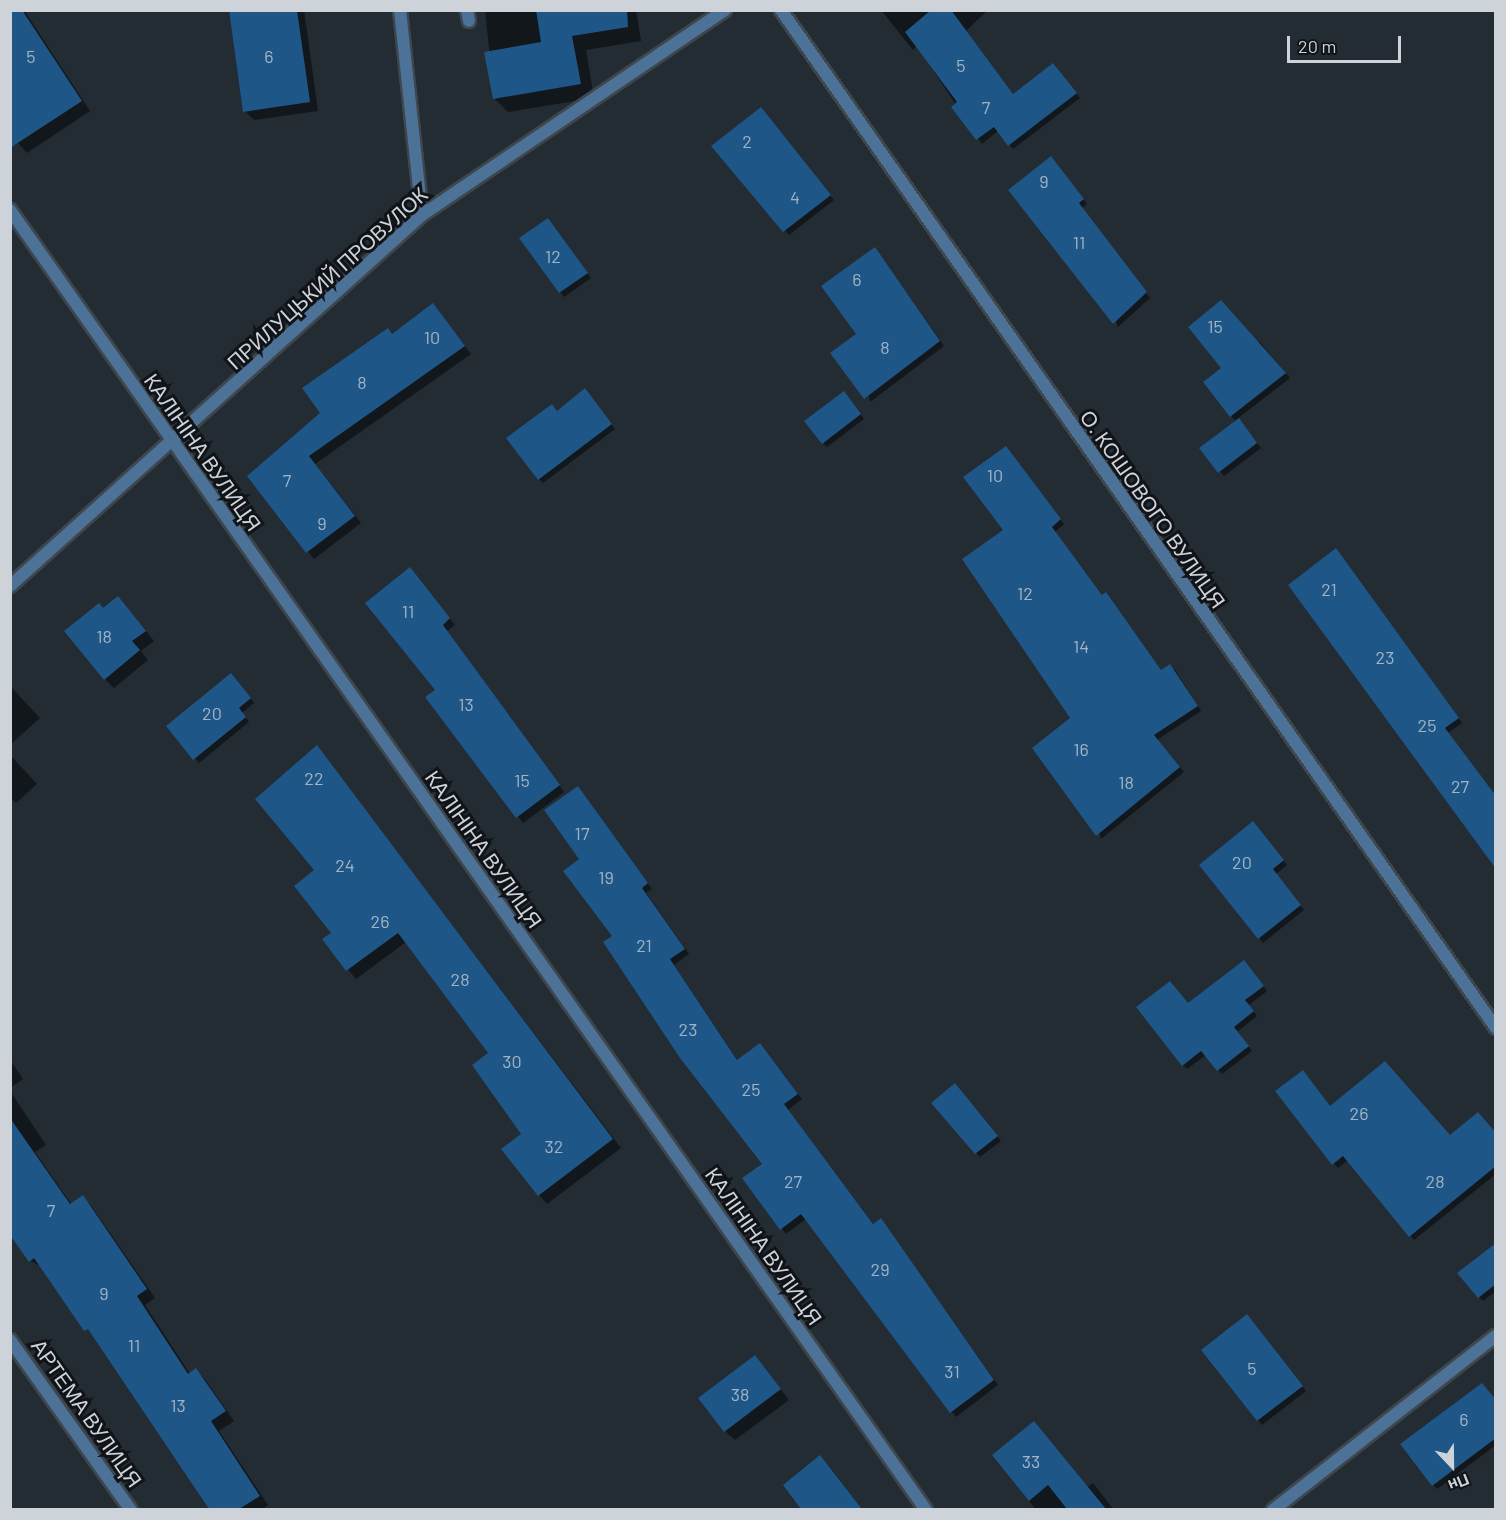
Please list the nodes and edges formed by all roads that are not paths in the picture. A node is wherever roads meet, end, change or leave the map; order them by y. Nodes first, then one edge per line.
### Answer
1 (400, 10) edge
2 (725, 10) edge
3 (781, 10) edge
4 (10, 210) edge
5 (422, 215) junction
6 (172, 443) junction
7 (10, 586) edge
8 (1496, 1028) edge
9 (1496, 1336) edge
10 (10, 1340) edge
11 (131, 1509) edge
12 (927, 1509) edge
13 (1273, 1509) edge

1 - 5 street
2 - 5 street, ПРИЛУЦЬКИЙ ПРОВУЛОК
3 - 8 street, О. КОШОВОГО ВУЛИЦЯ
4 - 6 street, КАЛІНІНА ВУЛИЦЯ
5 - 6 street, ПРИЛУЦЬКИЙ ПРОВУЛОК
6 - 7 street, ПРИЛУЦЬКИЙ ПРОВУЛОК
6 - 12 street, КАЛІНІНА ВУЛИЦЯ
9 - 13 street
10 - 11 street, АРТЕМА ВУЛИЦЯ

